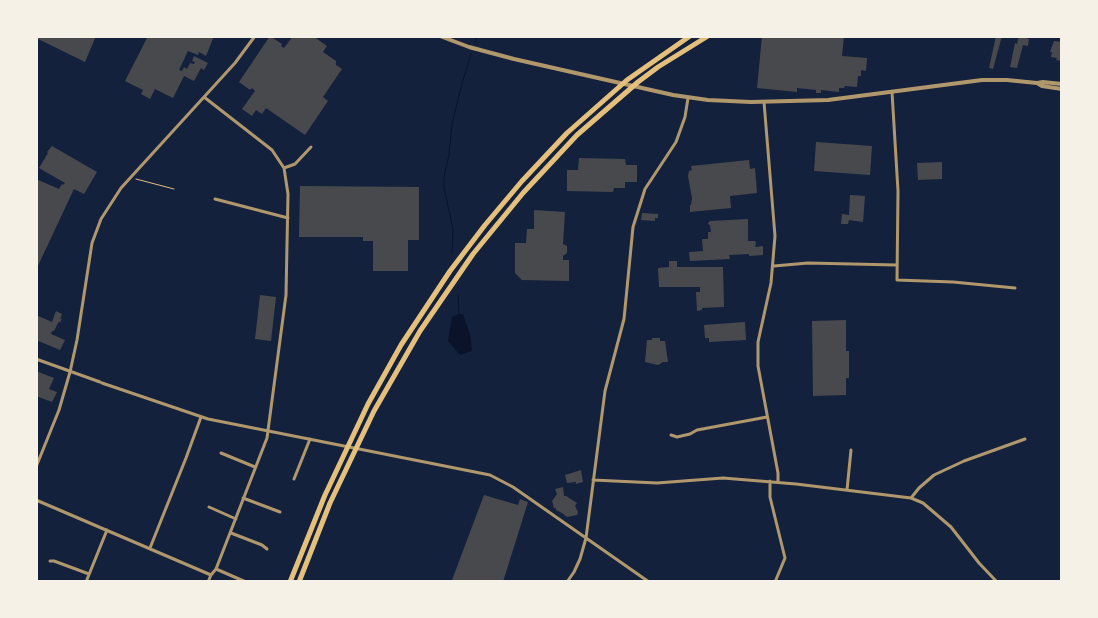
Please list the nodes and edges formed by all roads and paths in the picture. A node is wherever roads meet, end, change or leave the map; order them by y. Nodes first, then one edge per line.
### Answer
1 (255, 36) edge
2 (440, 36) edge
3 (690, 36) edge
4 (708, 36) edge
5 (1037, 83) junction
6 (1062, 84) edge
7 (1062, 89) edge
8 (892, 92) junction
9 (204, 97) junction
10 (688, 98) junction
11 (764, 102) junction
12 (311, 147) dead end
13 (284, 168) junction
14 (130, 177) junction
15 (174, 189) dead end
16 (215, 198) dead end
17 (288, 218) junction
18 (896, 265) junction
19 (774, 266) junction
20 (1015, 288) dead end
21 (36, 359) edge
22 (70, 372) junction
23 (201, 417) junction
24 (767, 417) junction
25 (268, 431) junction
26 (671, 435) dead end
27 (310, 439) junction
28 (1025, 439) dead end
29 (851, 450) dead end
30 (221, 453) dead end
31 (36, 466) edge
32 (255, 467) junction
33 (294, 479) dead end
34 (593, 480) junction
35 (770, 481) junction
36 (778, 482) junction
37 (847, 490) junction
38 (243, 498) junction
39 (911, 498) junction
40 (36, 500) edge
41 (209, 507) dead end
42 (280, 512) dead end
43 (236, 519) junction
44 (107, 530) junction
45 (231, 533) junction
46 (586, 538) junction
47 (150, 548) junction
48 (267, 549) dead end
49 (50, 560) dead end
50 (216, 569) junction
51 (89, 574) junction
52 (211, 575) junction
53 (86, 582) edge
54 (208, 582) edge
55 (246, 582) edge
56 (290, 582) edge
57 (299, 582) edge
58 (567, 582) edge
59 (649, 582) edge
60 (775, 582) edge
61 (997, 582) edge

1 - 9 street
2 - 10 street
3 - 56 highway
4 - 57 highway
5 - 6 street
5 - 7 street
5 - 8 street
8 - 11 street
8 - 18 street
9 - 13 street
9 - 14 street
10 - 11 street
10 - 34 street
11 - 19 street
12 - 13 street
13 - 17 street
14 - 15 path
14 - 22 street
16 - 17 street
17 - 25 street
18 - 19 street
18 - 20 street
19 - 24 street
21 - 22 street
22 - 23 street
22 - 31 street
23 - 25 street
23 - 47 street
24 - 26 street
24 - 36 street
25 - 27 street
25 - 32 street
27 - 33 street
27 - 46 street
28 - 39 street
29 - 37 street
30 - 32 street
32 - 38 street
34 - 35 street
34 - 46 street
35 - 36 street
35 - 60 street
36 - 37 street
37 - 39 street
38 - 42 street
38 - 43 street
39 - 61 street
40 - 44 street
41 - 43 street
43 - 45 street
44 - 47 street
44 - 51 street
45 - 48 street
45 - 50 street
46 - 58 street
46 - 59 street
47 - 52 street
49 - 51 street
50 - 52 street
50 - 55 street
51 - 53 street
52 - 54 street

